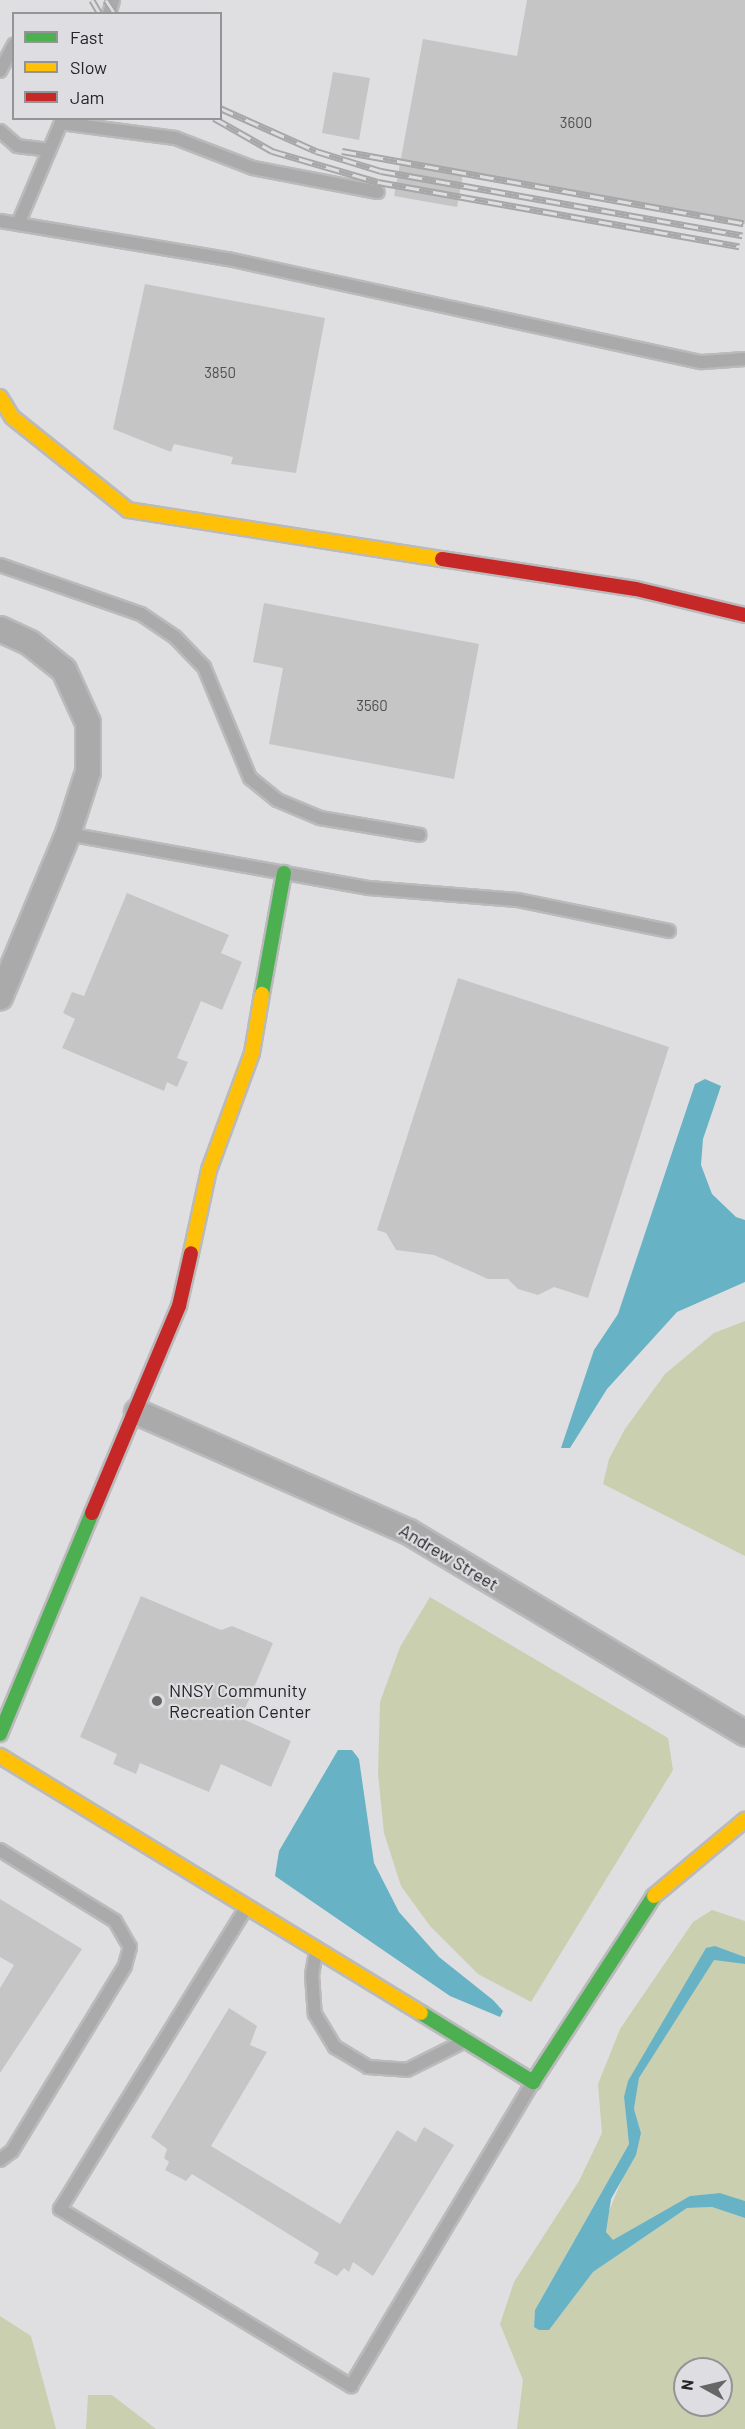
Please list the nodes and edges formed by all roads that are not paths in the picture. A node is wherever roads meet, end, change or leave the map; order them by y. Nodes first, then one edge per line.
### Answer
1 (12, 49) edge
2 (0, 71) edge
3 (62, 121) edge
4 (0, 131) edge
5 (49, 150) junction
6 (378, 192) dead end
7 (0, 221) edge
8 (18, 224) junction
9 (745, 359) edge
10 (0, 397) edge
11 (0, 565) edge
12 (745, 615) edge
13 (0, 629) edge
14 (68, 834) junction
15 (420, 835) dead end
16 (284, 873) junction
17 (669, 931) dead end
18 (0, 997) edge
19 (137, 1412) junction
20 (745, 1733) edge
21 (0, 1734) edge
22 (0, 1756) edge
23 (745, 1820) edge
24 (0, 1850) edge
25 (246, 1907) junction
26 (316, 1950) junction
27 (464, 2041) junction
28 (533, 2082) junction
29 (0, 2160) edge

1 - 2 lane
3 - 5 lane
3 - 6 lane
4 - 5 lane
5 - 8 lane
7 - 8 lane
8 - 9 lane
10 - 12 street
11 - 15 lane
13 - 14 street
14 - 16 lane
14 - 18 street
16 - 17 lane
16 - 19 street
19 - 20 street, Andrew Street
19 - 21 street
22 - 25 street
23 - 28 street
24 - 29 lane
25 - 26 street
25 - 28 lane
26 - 27 street
26 - 27 lane
27 - 28 street

